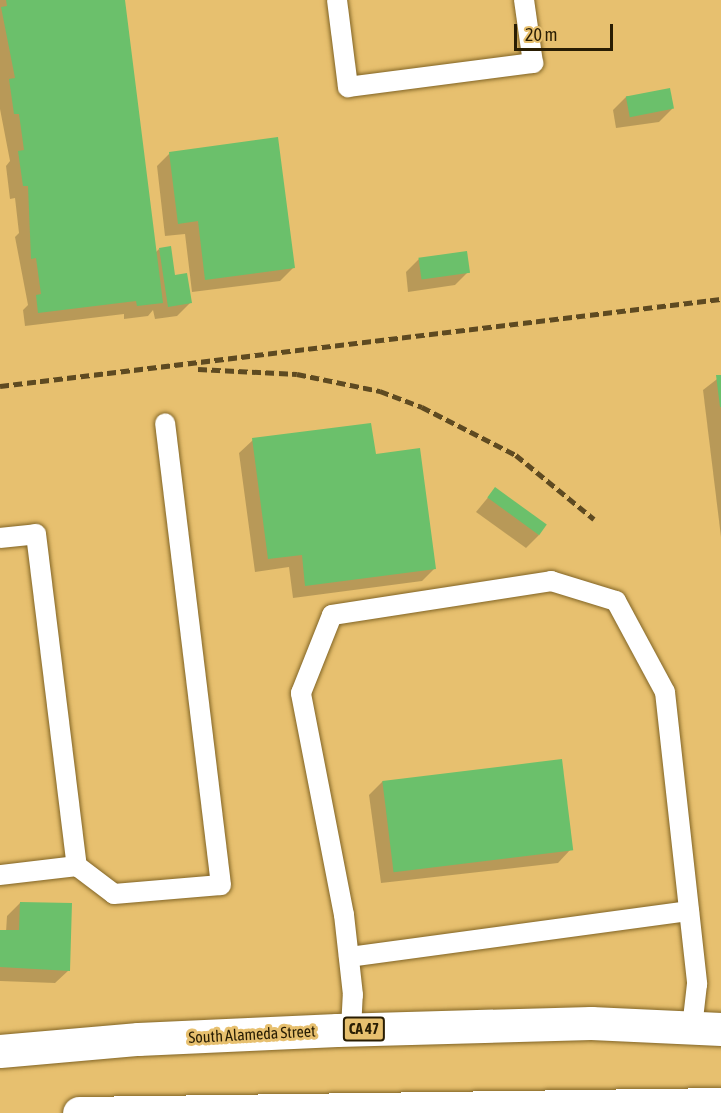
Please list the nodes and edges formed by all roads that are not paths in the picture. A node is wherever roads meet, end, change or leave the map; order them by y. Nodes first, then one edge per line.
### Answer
1 (337, 0) edge
2 (524, 0) edge
3 (165, 423) dead end
4 (0, 538) edge
5 (77, 866) junction
6 (0, 874) edge
7 (689, 911) junction
8 (349, 957) junction
9 (707, 1028) edge
10 (0, 1029) edge
11 (351, 1029) junction
12 (138, 1039) junction
13 (0, 1051) edge
14 (721, 1104) edge
15 (79, 1113) edge

1 - 2 lane
3 - 5 lane
4 - 5 lane
5 - 6 lane
7 - 8 lane
7 - 8 lane
7 - 9 lane
8 - 11 lane
9 - 11 main road, South Alameda Street / CA 47
10 - 12 main road
11 - 12 main road, South Alameda Street / CA 47
12 - 13 main road, South Alameda Street / CA 47
14 - 15 main road

